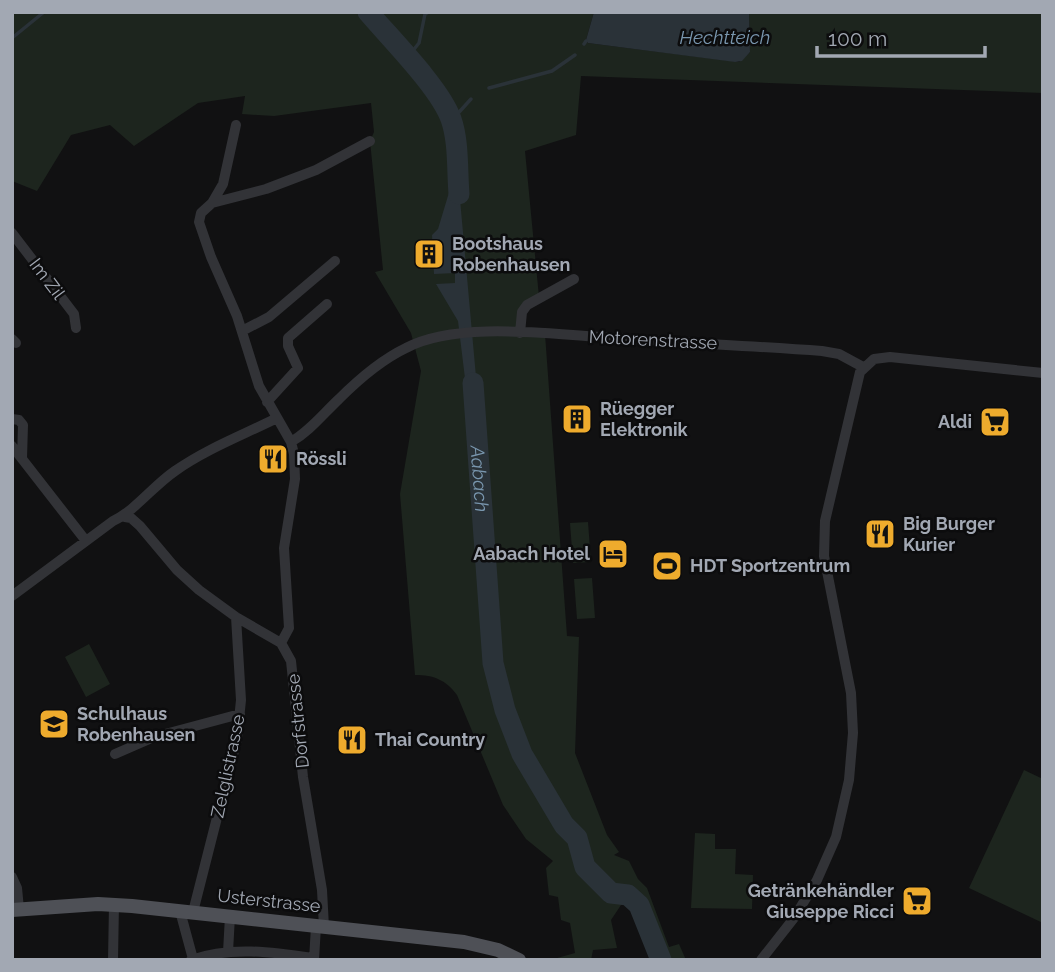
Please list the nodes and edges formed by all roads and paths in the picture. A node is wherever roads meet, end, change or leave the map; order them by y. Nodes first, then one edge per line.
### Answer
1 (236, 125) dead end
2 (370, 141) dead end
3 (212, 203) junction
4 (12, 233) edge
5 (335, 261) dead end
6 (574, 279) dead end
7 (327, 304) dead end
8 (76, 328) dead end
9 (242, 331) junction
10 (520, 333) junction
11 (863, 368) junction
12 (1043, 373) edge
13 (267, 402) junction
14 (276, 418) junction
15 (12, 419) edge
16 (291, 442) junction
17 (12, 446) edge
18 (22, 458) junction
19 (125, 517) junction
20 (86, 541) junction
21 (12, 596) edge
22 (236, 617) junction
23 (281, 643) junction
24 (240, 714) junction
25 (115, 754) dead end
26 (12, 877) edge
27 (114, 904) junction
28 (16, 909) edge
29 (186, 912) junction
30 (230, 916) junction
31 (320, 926) junction
32 (228, 952) junction
33 (495, 955) edge
34 (192, 959) edge
35 (313, 959) edge
36 (113, 960) edge
37 (519, 960) edge
38 (761, 960) edge

1 - 3 street
2 - 3 street
3 - 9 street
4 - 8 street, Im Zil
5 - 9 street
6 - 10 street
7 - 13 street
9 - 13 street
10 - 11 street, Motorenstrasse
10 - 16 street, Motorenstrasse
11 - 12 street
11 - 38 street
13 - 14 street
14 - 16 street
14 - 19 street
15 - 18 street
16 - 23 street
17 - 18 street
18 - 20 street
19 - 20 street
19 - 22 street
20 - 21 street
22 - 23 street
22 - 24 street, Zelglistrasse
23 - 31 street, Dorfstrasse
24 - 25 street
24 - 29 street, Zelglistrasse
26 - 28 street
27 - 28 main road, Usterstrasse
27 - 29 main road, Usterstrasse
27 - 36 street
29 - 30 main road, Usterstrasse
29 - 34 street
30 - 31 main road, Usterstrasse
30 - 32 street
31 - 33 main road, Usterstrasse
31 - 35 street, Dorfstrasse
32 - 34 street
32 - 35 street
33 - 37 main road, Usterstrasse

